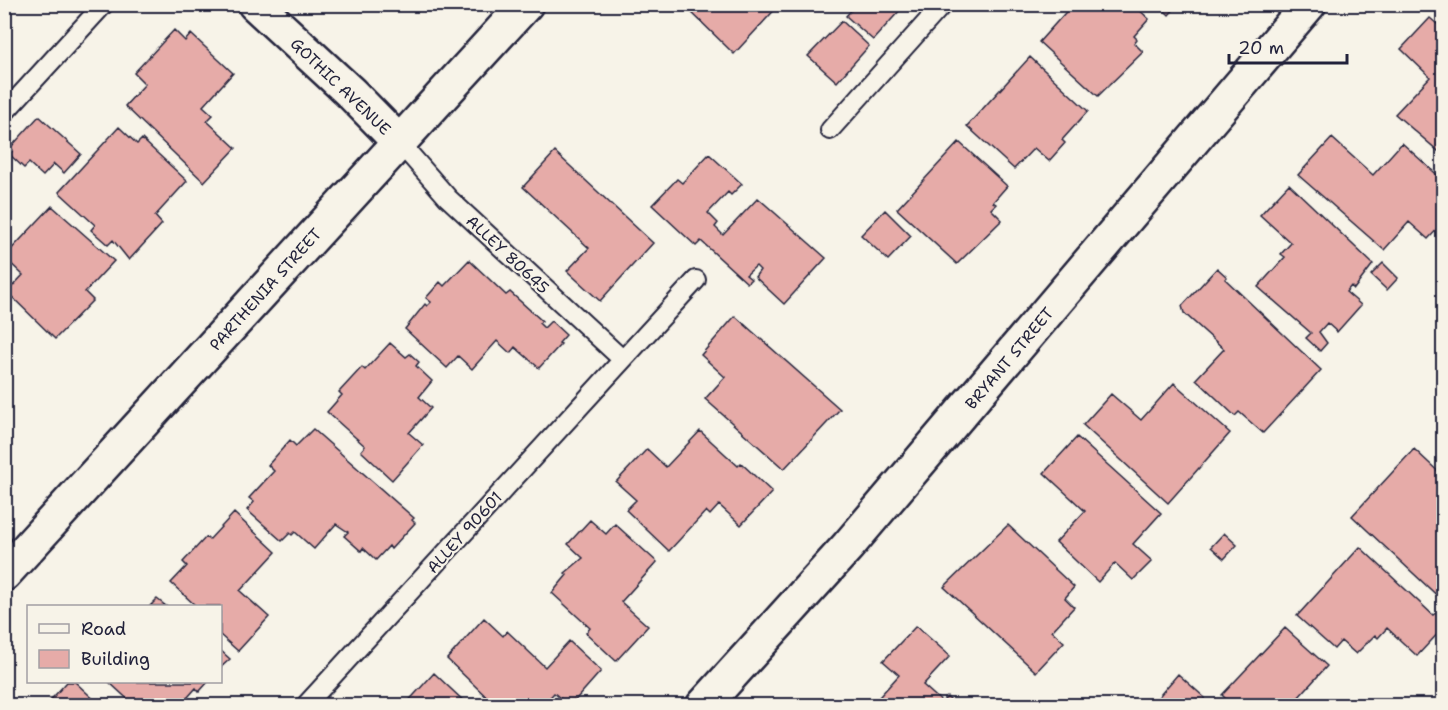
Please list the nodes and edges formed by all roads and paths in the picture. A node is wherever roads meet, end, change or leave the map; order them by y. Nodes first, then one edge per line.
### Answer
1 (104, 4) edge
2 (255, 4) edge
3 (526, 4) edge
4 (943, 4) edge
5 (1309, 4) edge
6 (4, 112) edge
7 (830, 130) dead end
8 (400, 142) junction
9 (696, 280) dead end
10 (622, 359) junction
11 (4, 574) edge
12 (305, 705) edge
13 (703, 705) edge

1 - 6 lane
2 - 8 street, GOTHIC AVENUE
3 - 8 street, PARTHENIA STREET
4 - 7 lane
5 - 13 street, BRYANT STREET
8 - 10 lane, ALLEY 80645
8 - 11 street, PARTHENIA STREET
9 - 10 lane, ALLEY 90601
10 - 12 lane, ALLEY 90601

